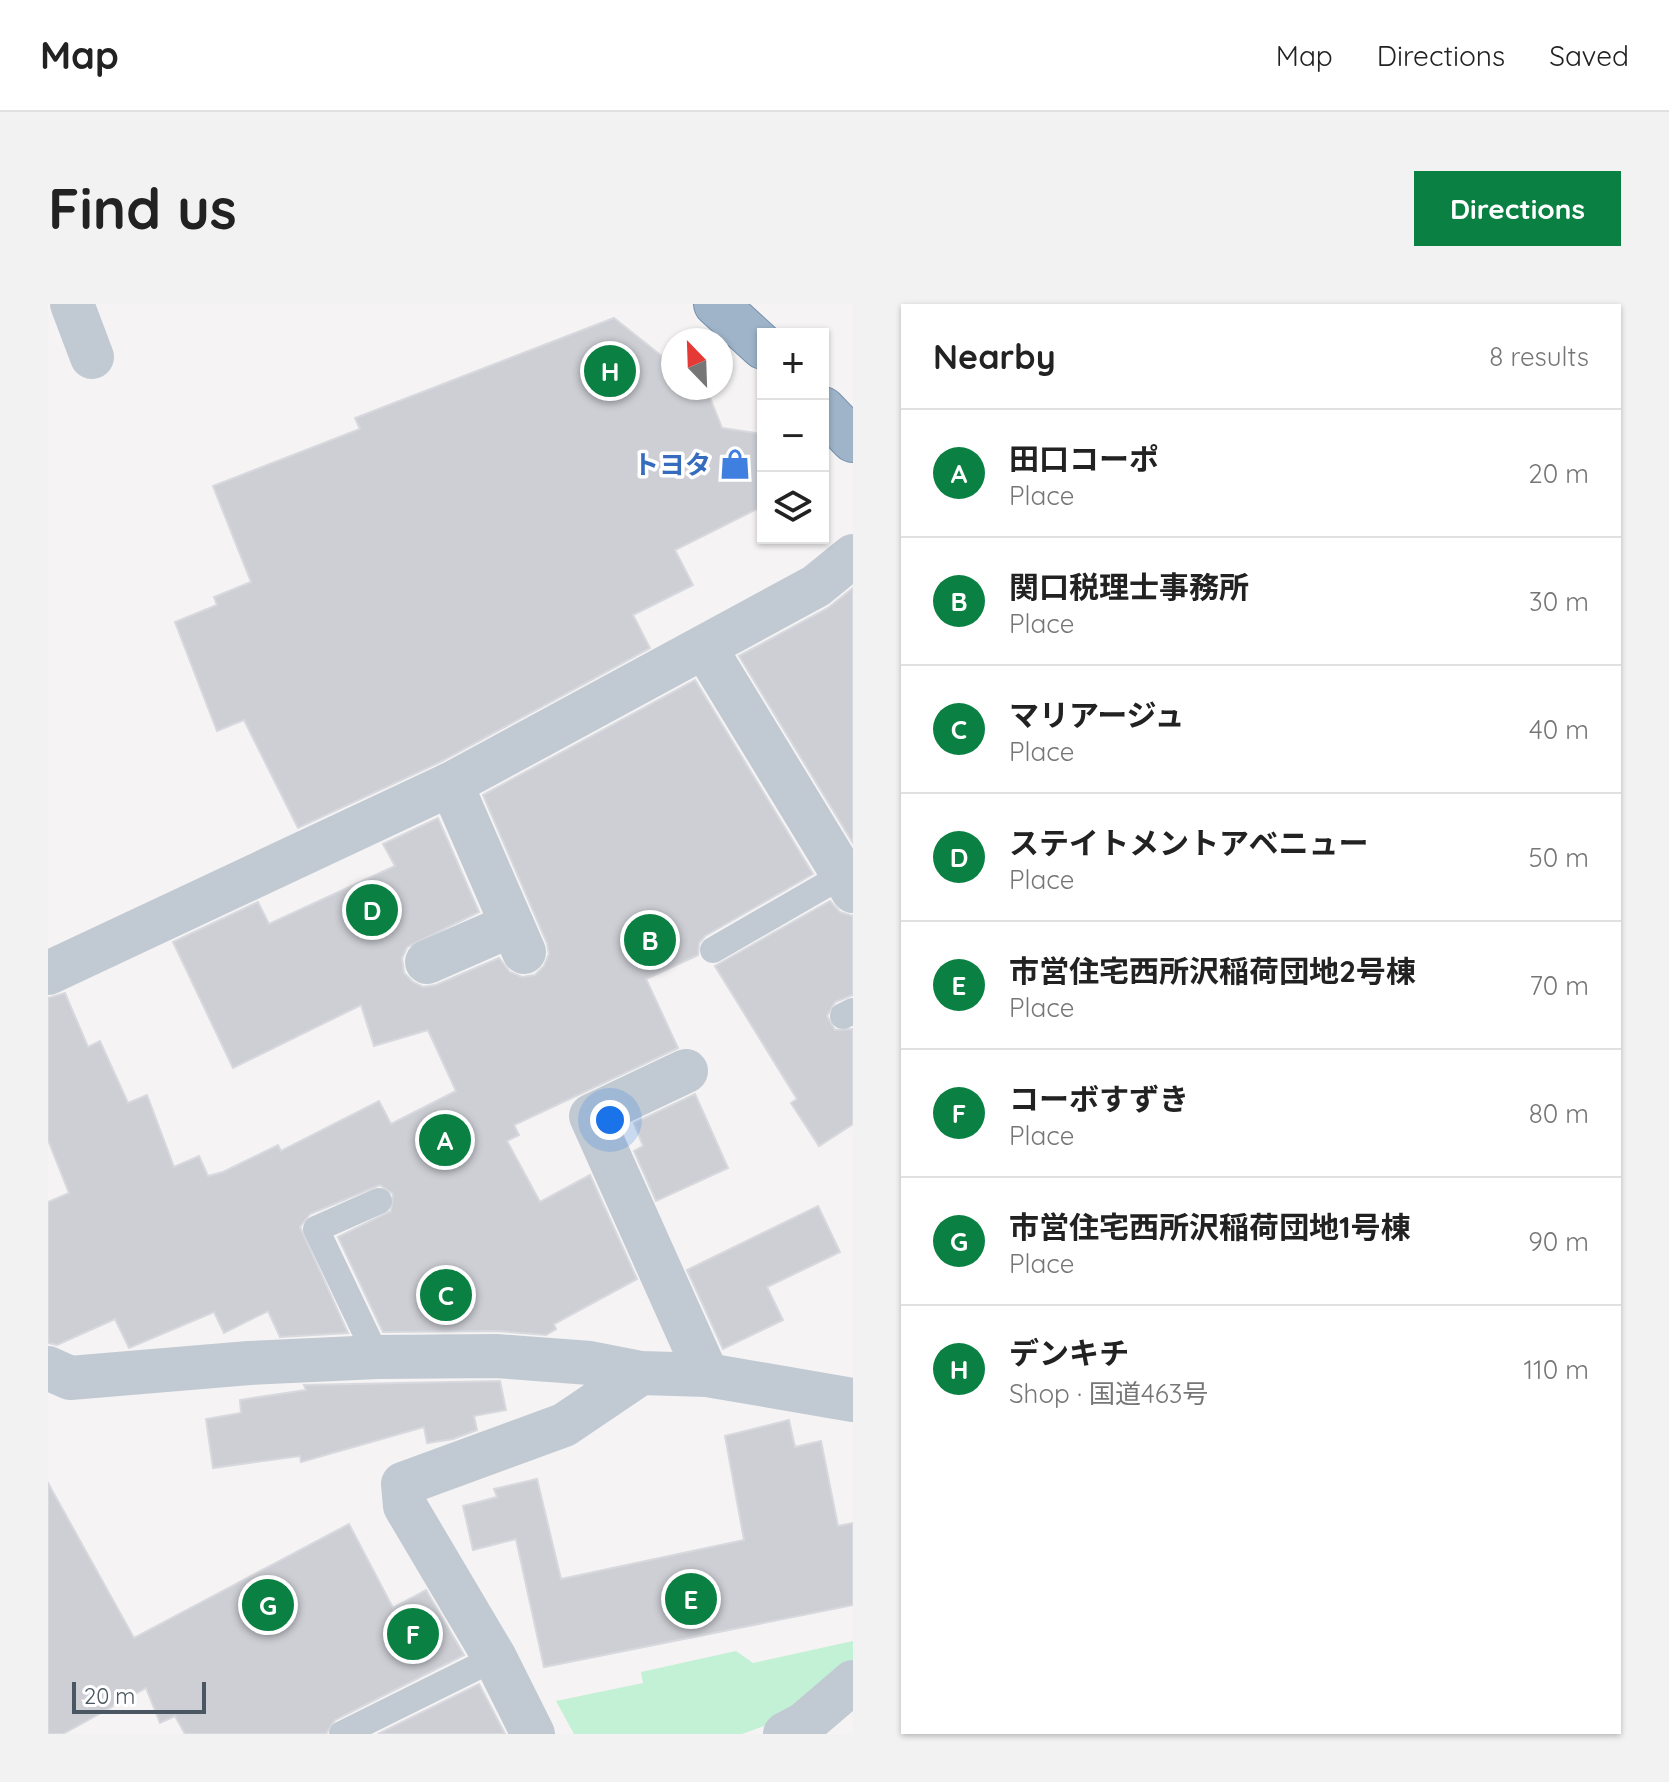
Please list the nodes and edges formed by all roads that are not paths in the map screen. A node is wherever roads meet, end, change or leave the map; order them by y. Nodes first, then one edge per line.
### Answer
1 (72, 304) edge
2 (716, 304) edge
3 (757, 342) edge
4 (92, 357) dead end
5 (829, 415) edge
6 (853, 440) edge
7 (853, 556) edge
8 (705, 648) junction
9 (451, 784) junction
10 (848, 883) edge
11 (713, 950) dead end
12 (427, 962) dead end
13 (48, 973) edge
14 (686, 1071) dead end
15 (379, 1201) dead end
16 (377, 1357) junction
17 (48, 1368) edge
18 (641, 1373) junction
19 (707, 1375) junction
20 (853, 1400) edge
21 (495, 1658) junction
22 (853, 1682) edge
23 (342, 1734) edge
24 (533, 1734) edge
25 (785, 1734) edge

1 - 4 street
2 - 3 highway
5 - 6 highway
7 - 8 street
8 - 9 street
8 - 10 street
9 - 12 street
9 - 13 street
10 - 11 lane
14 - 19 street
15 - 16 lane
16 - 17 street
16 - 18 street
18 - 19 street
18 - 21 street
19 - 20 street
21 - 23 lane
21 - 24 street
22 - 25 street

